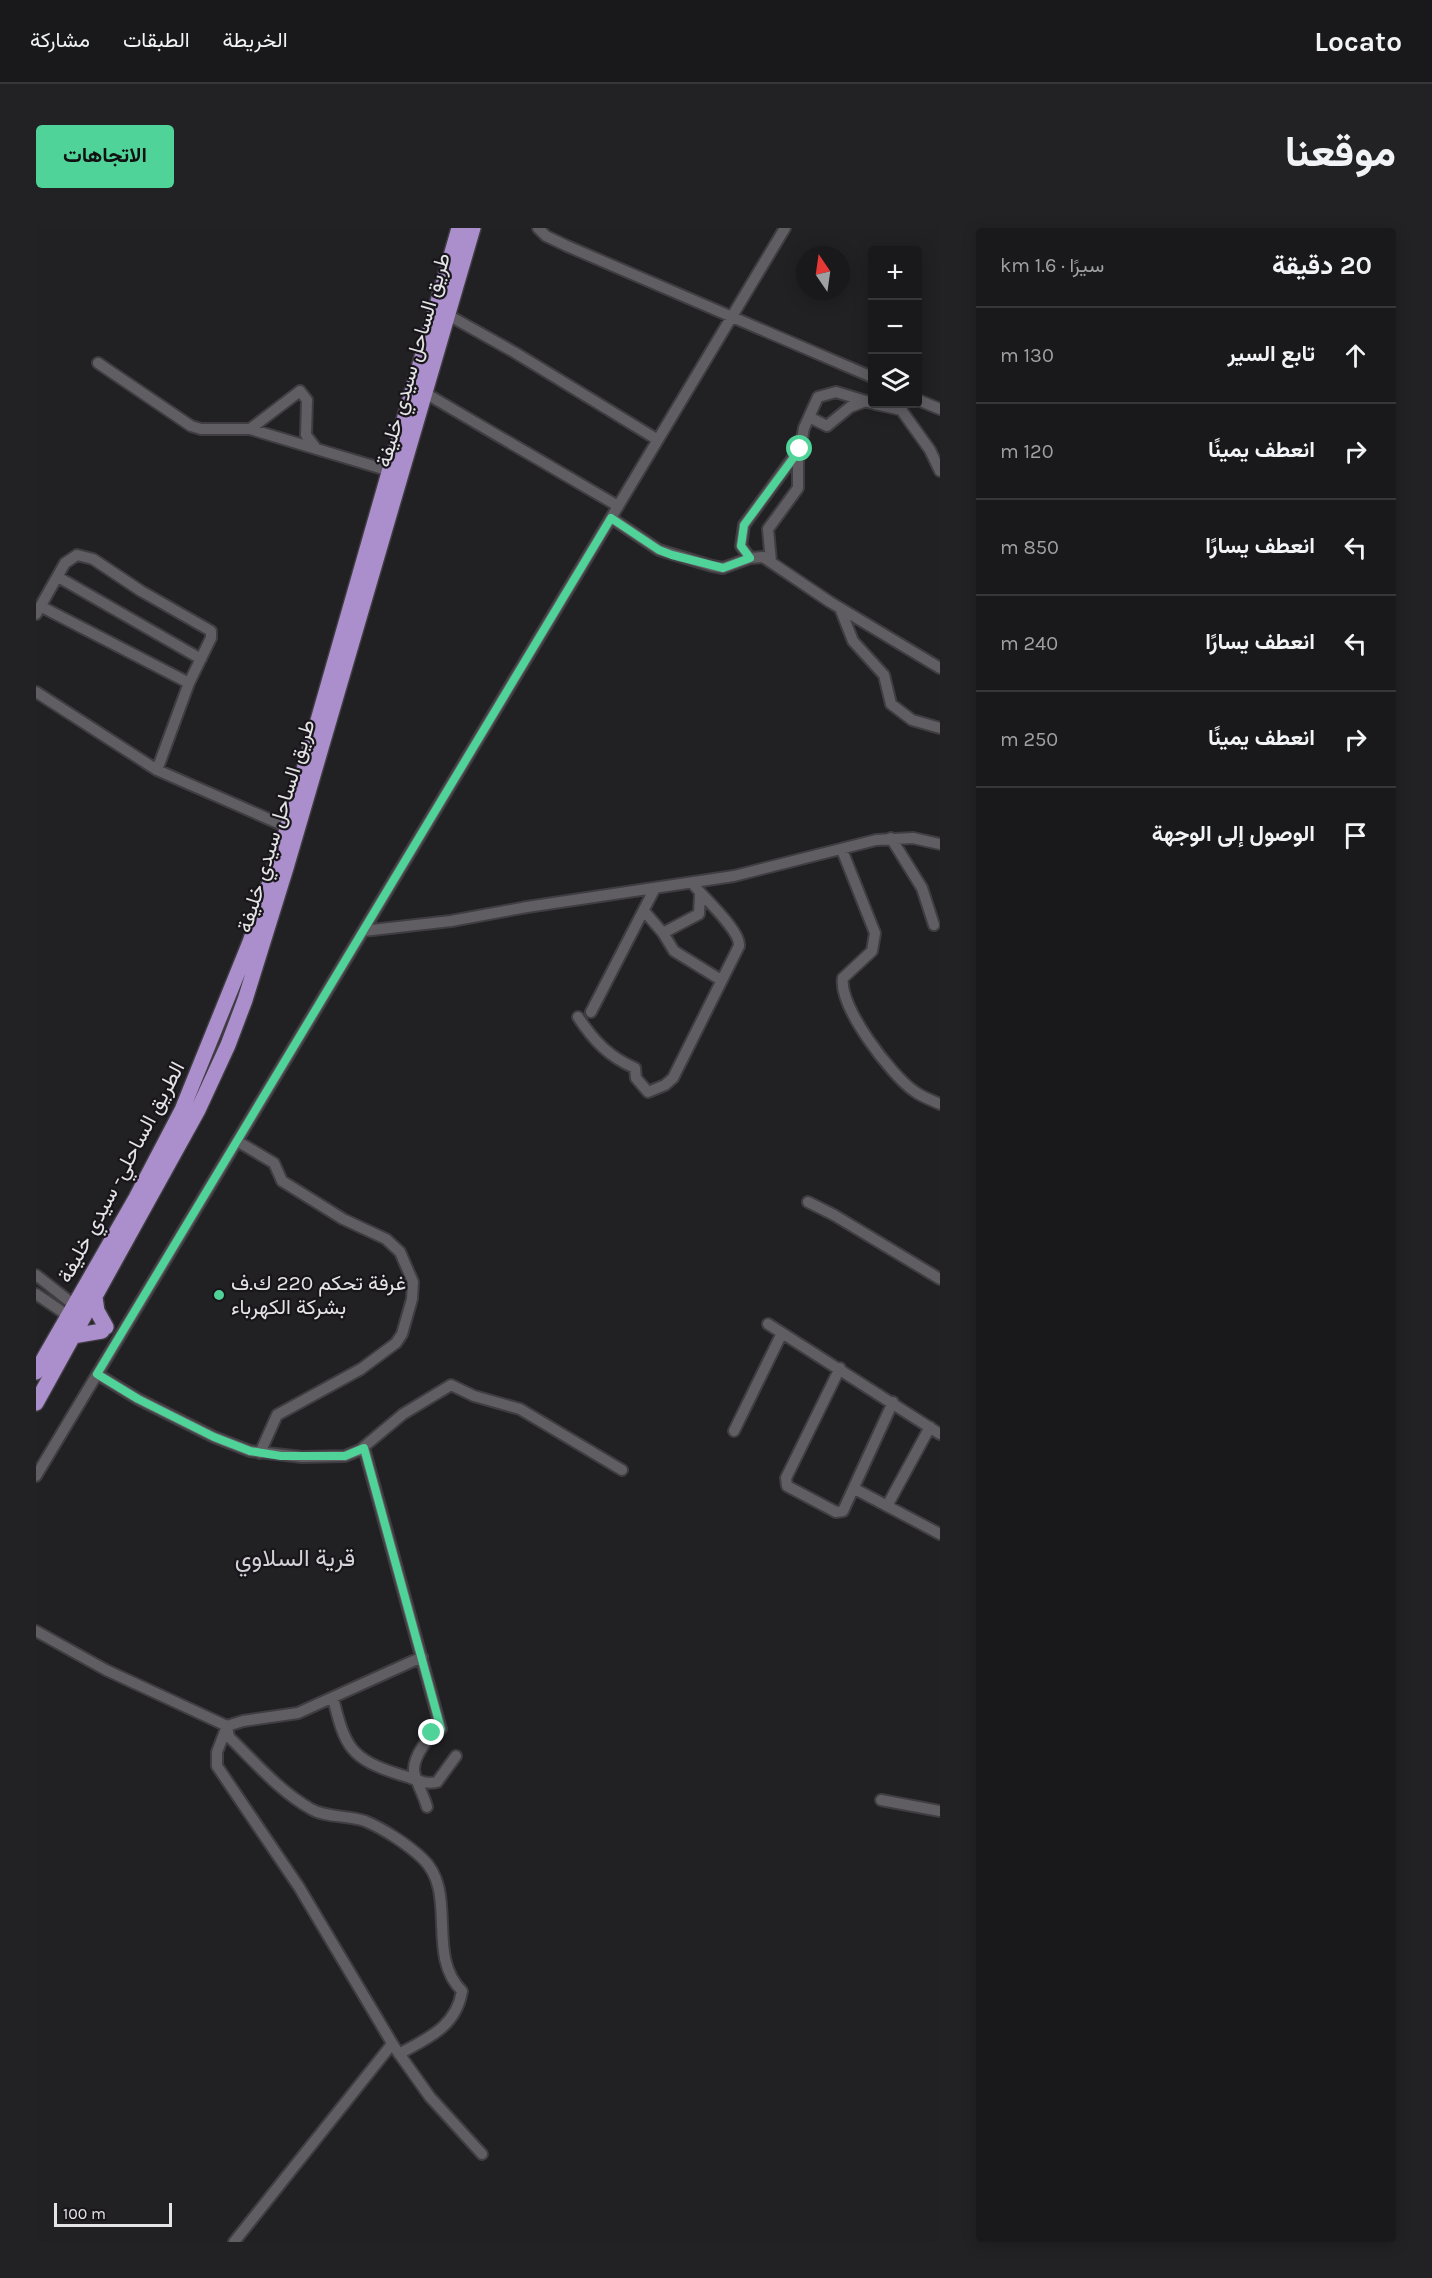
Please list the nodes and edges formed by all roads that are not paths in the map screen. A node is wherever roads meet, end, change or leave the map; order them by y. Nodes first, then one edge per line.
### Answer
1 (459, 228) edge
2 (473, 228) edge
3 (538, 228) edge
4 (785, 228) edge
5 (448, 315) junction
6 (732, 316) junction
7 (98, 363) dead end
8 (868, 375) edge
9 (425, 393) junction
10 (868, 401) edge
11 (922, 402) edge
12 (868, 403) edge
13 (901, 408) edge
14 (940, 409) edge
15 (809, 417) junction
16 (250, 429) junction
17 (658, 440) junction
18 (315, 447) junction
19 (800, 449) junction
20 (390, 471) junction
21 (940, 471) edge
22 (618, 506) junction
23 (611, 518) junction
24 (750, 558) junction
25 (771, 562) junction
26 (58, 577) junction
27 (840, 608) junction
28 (39, 611) edge
29 (201, 659) junction
30 (940, 668) edge
31 (189, 683) junction
32 (36, 692) edge
33 (940, 728) edge
34 (157, 770) junction
35 (287, 827) junction
36 (891, 838) junction
37 (940, 844) edge
38 (842, 850) junction
39 (692, 883) junction
40 (654, 890) junction
41 (700, 894) junction
42 (644, 911) junction
43 (934, 925) dead end
44 (363, 932) junction
45 (663, 933) junction
46 (721, 980) junction
47 (591, 1012) dead end
48 (579, 1017) dead end
49 (940, 1104) edge
50 (237, 1141) junction
51 (808, 1202) dead end
52 (36, 1275) edge
53 (940, 1279) edge
54 (36, 1294) edge
55 (95, 1297) junction
56 (76, 1319) junction
57 (768, 1324) dead end
58 (110, 1331) junction
59 (782, 1334) junction
60 (840, 1368) junction
61 (36, 1372) edge
62 (97, 1374) junction
63 (893, 1402) junction
64 (36, 1403) edge
65 (930, 1427) junction
66 (734, 1431) dead end
67 (940, 1434) edge
68 (364, 1448) junction
69 (260, 1453) junction
70 (622, 1470) dead end
71 (36, 1476) edge
72 (855, 1489) junction
73 (887, 1506) junction
74 (939, 1530) edge
75 (36, 1631) edge
76 (422, 1657) junction
77 (333, 1698) junction
78 (227, 1726) junction
79 (456, 1756) dead end
80 (418, 1780) junction
81 (880, 1800) dead end
82 (427, 1807) dead end
83 (940, 1811) edge
84 (393, 2044) junction
85 (399, 2054) junction
86 (482, 2154) dead end
87 (234, 2242) edge

1 - 20 highway, الطريق الساحلي- سيدي خليفة
2 - 5 highway, طريق الساحل سيدي خليفة
3 - 6 street
4 - 6 street
5 - 9 highway, طريق الساحل سيدي خليفة
5 - 17 street
6 - 8 street
6 - 17 street
7 - 16 street
9 - 22 street
9 - 55 highway, طريق الساحل سيدي خليفة
10 - 15 street
11 - 14 street
12 - 15 street
13 - 21 street
15 - 19 street
16 - 18 street
16 - 18 street
17 - 22 street
18 - 20 street
19 - 24 street
19 - 25 street
20 - 35 highway, الطريق الساحلي- سيدي خليفة
22 - 23 street
23 - 24 street
23 - 44 street
24 - 25 street
25 - 27 street
26 - 28 street
26 - 29 street
26 - 29 street
27 - 30 street
27 - 33 street
28 - 31 street
29 - 31 street
31 - 34 street
32 - 34 street
34 - 35 street
35 - 56 highway, الطريق الساحلي- سيدي خليفة
36 - 37 street
36 - 38 street
36 - 43 street
38 - 39 street
38 - 49 street
39 - 40 street
39 - 41 street
40 - 42 street
40 - 44 street
41 - 45 street
41 - 46 street
42 - 45 street
42 - 47 street
44 - 50 street
45 - 46 street
46 - 48 street
50 - 58 street
50 - 69 street
51 - 53 street
52 - 56 street
54 - 56 street
55 - 56 highway, طريق الساحل سيدي خليفة
55 - 58 highway
56 - 58 highway
56 - 58 street
56 - 61 highway, الطريق الساحلي- سيدي خليفة
56 - 64 highway, طريق الساحل سيدي خليفة
57 - 59 street
58 - 62 street
59 - 60 street
59 - 66 street
60 - 63 street
60 - 72 street
62 - 69 street
62 - 71 street
63 - 65 street
63 - 72 street
65 - 67 street
65 - 73 street
68 - 69 street
68 - 70 street
68 - 76 street
72 - 73 street
73 - 74 street
75 - 78 street
76 - 77 street
76 - 80 street
77 - 78 street
77 - 80 street
78 - 84 street
78 - 85 street
79 - 80 street
80 - 82 street
81 - 83 street
84 - 85 street
84 - 87 street
85 - 86 street

